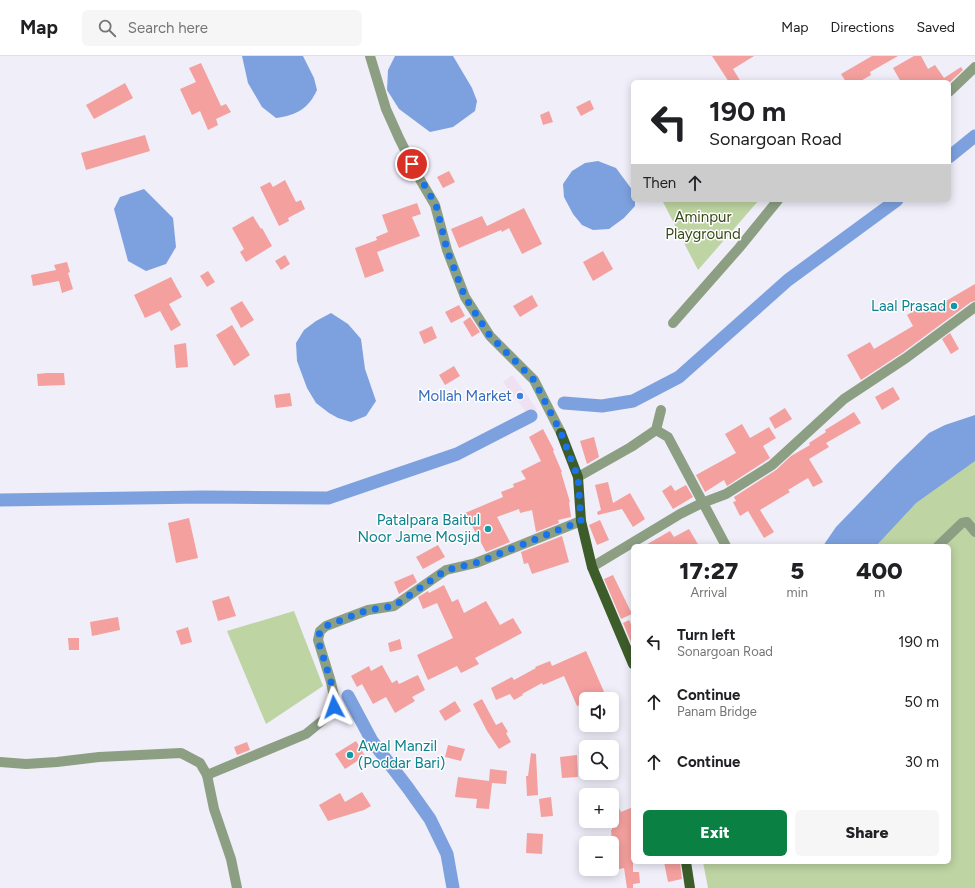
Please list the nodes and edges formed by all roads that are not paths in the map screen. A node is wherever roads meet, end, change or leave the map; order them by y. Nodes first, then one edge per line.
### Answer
1 (370, 56) edge
2 (975, 67) edge
3 (951, 90) edge
4 (776, 202) edge
5 (975, 307) edge
6 (673, 323) dead end
7 (661, 410) dead end
8 (656, 430) junction
9 (561, 433) joint
10 (578, 477) junction
11 (702, 503) junction
12 (581, 521) junction
13 (975, 532) edge
14 (725, 544) edge
15 (940, 544) edge
16 (592, 567) junction
17 (631, 659) edge
18 (0, 762) edge
19 (207, 775) junction
20 (686, 864) edge
21 (237, 888) edge
22 (690, 888) edge

1 - 9 street
2 - 3 street
4 - 6 street
5 - 11 street
7 - 8 street
8 - 10 street
8 - 11 street
9 - 10 main road
10 - 12 main road
11 - 14 street
11 - 16 street
12 - 16 main road
12 - 19 street
13 - 15 street
16 - 17 main road
18 - 19 street
19 - 21 street
20 - 22 main road

